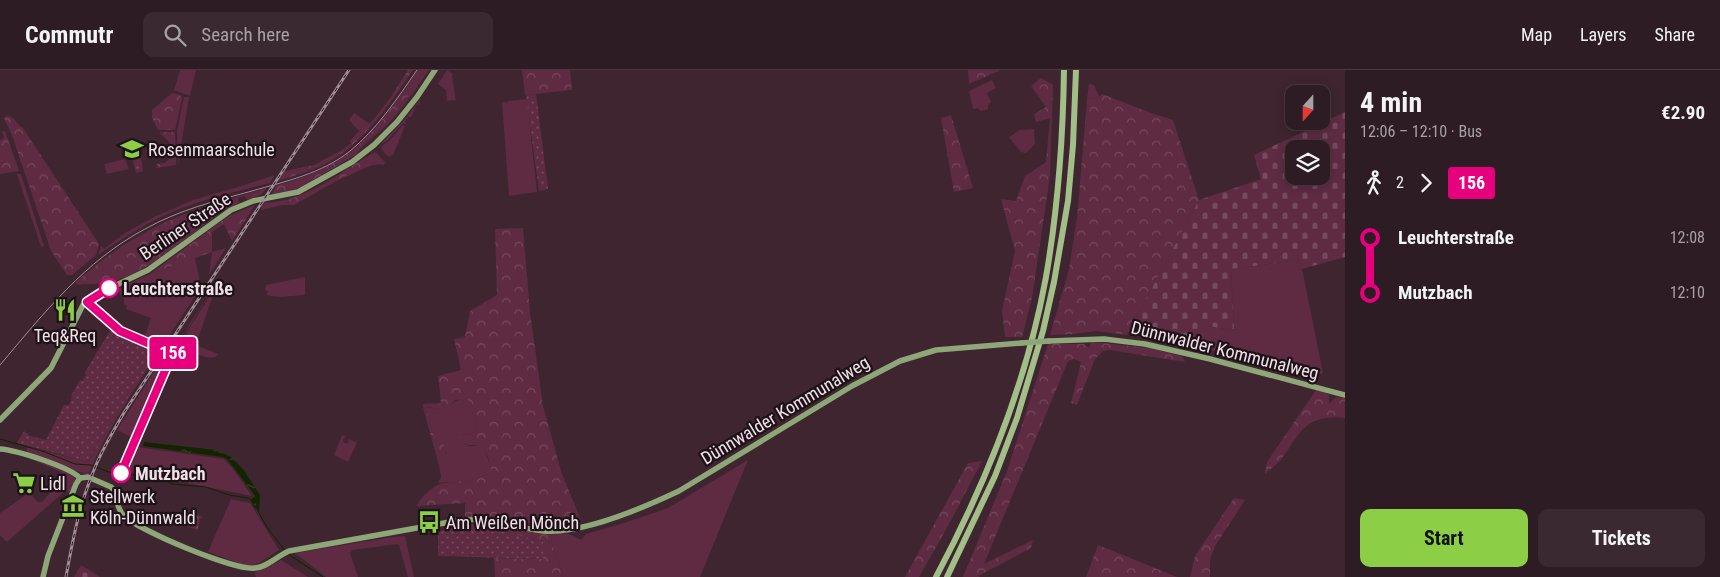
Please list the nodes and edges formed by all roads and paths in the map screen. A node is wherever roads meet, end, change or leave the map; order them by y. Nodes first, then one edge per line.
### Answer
1 (435, 70) edge
2 (1064, 70) edge
3 (1076, 70) edge
4 (1345, 395) edge
5 (0, 420) edge
6 (0, 449) edge
7 (80, 478) junction
8 (43, 577) edge
9 (936, 577) edge
10 (947, 577) edge

1 - 5 main road, Berliner Straße
2 - 9 highway
3 - 10 highway
4 - 7 main road, Dünnwalder Kommunalweg, bridge
6 - 7 main road
7 - 8 main road

